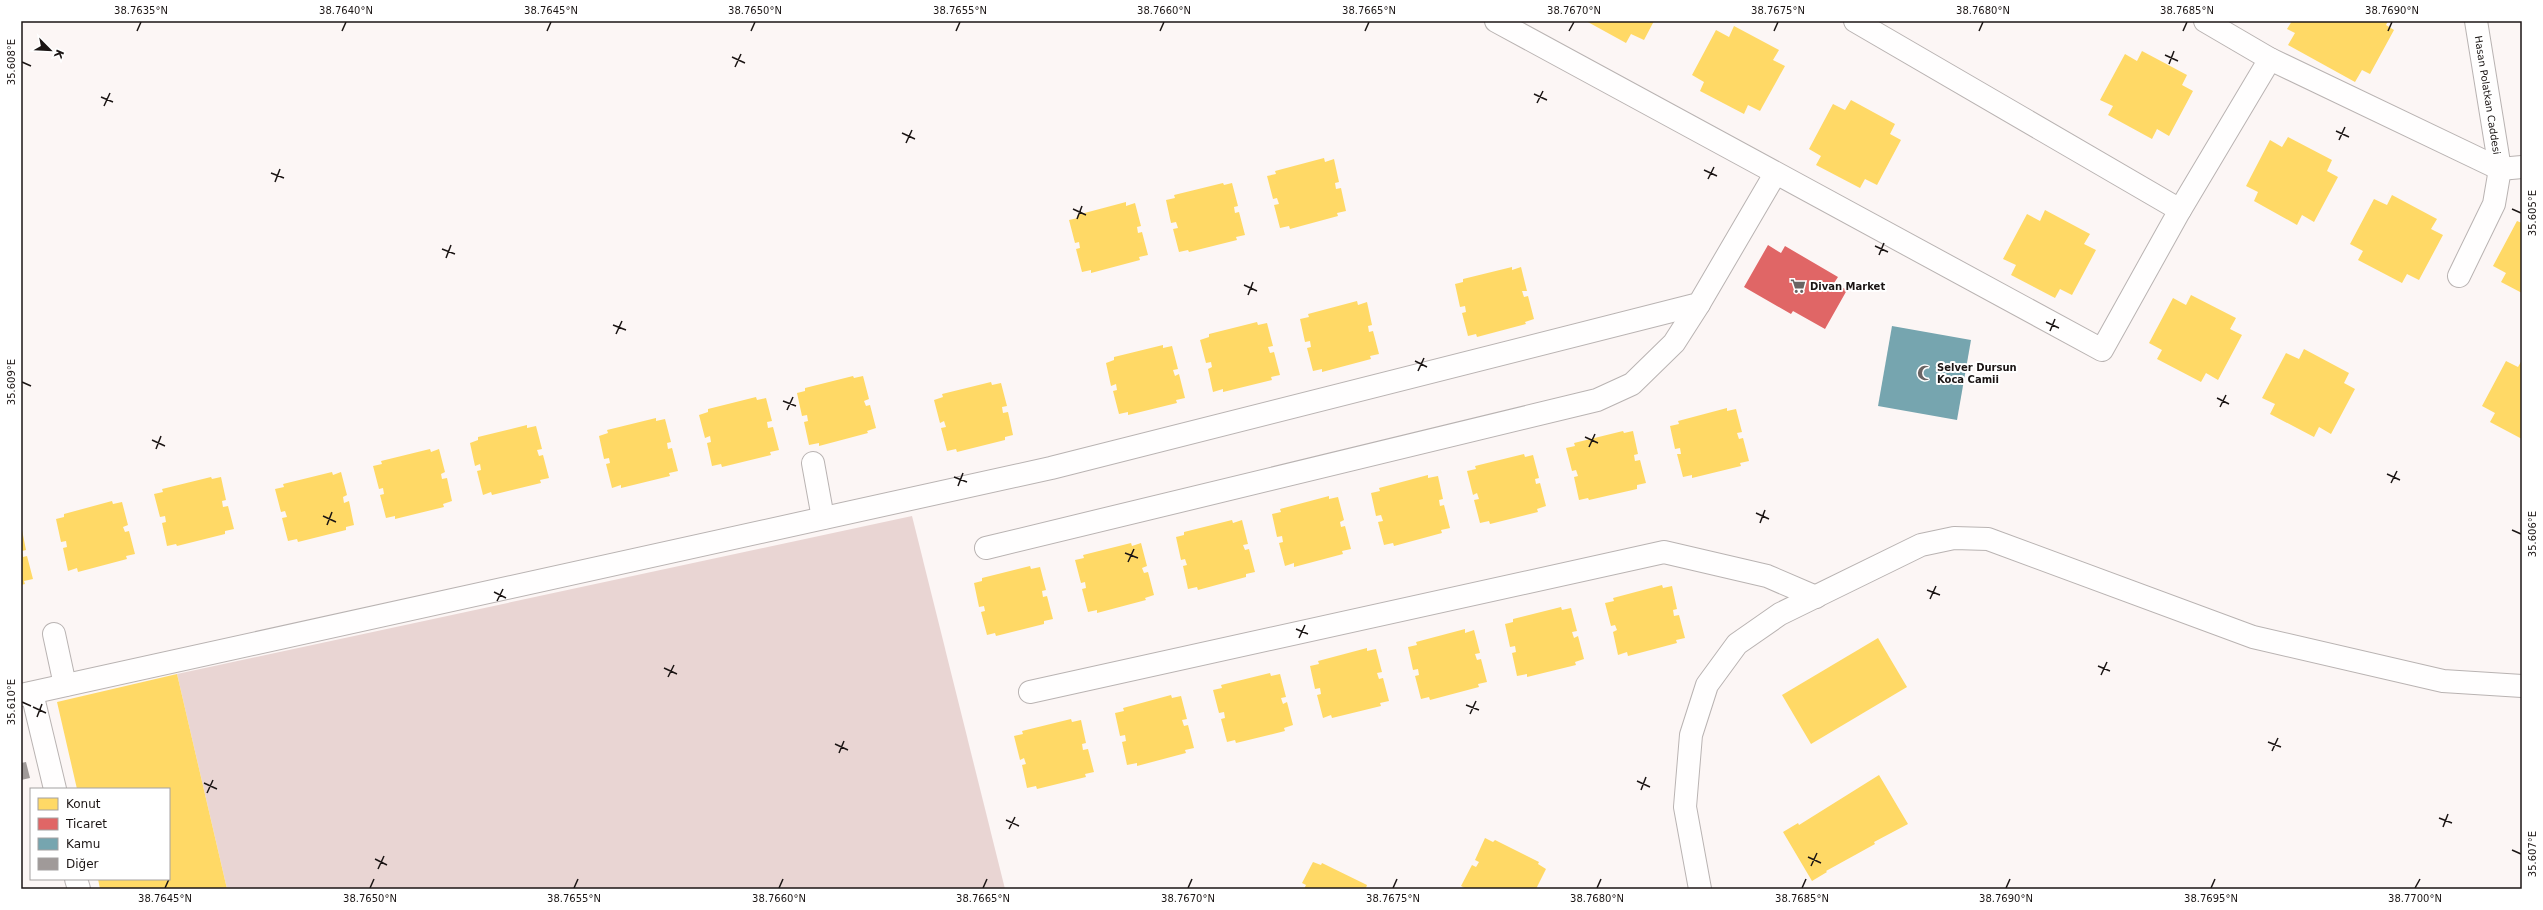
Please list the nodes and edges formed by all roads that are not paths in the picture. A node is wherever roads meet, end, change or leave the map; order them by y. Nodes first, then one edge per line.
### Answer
1 (1496, 21) edge
2 (1854, 21) edge
3 (2205, 21) edge
4 (2476, 21) edge
5 (2270, 59) junction
6 (2522, 167) edge
7 (2500, 169) junction
8 (1775, 174) junction
9 (2180, 210) junction
10 (2459, 276) dead end
11 (1699, 304) junction
12 (813, 463) dead end
13 (823, 518) junction
14 (986, 548) dead end
15 (1816, 597) junction
16 (54, 634) dead end
17 (66, 685) junction
18 (2522, 686) edge
19 (1030, 692) dead end
20 (27, 694) edge
21 (55, 788) edge
22 (1700, 889) edge

1 - 8 street
2 - 9 street
3 - 5 street
4 - 7 street, Hasan Polatkan Caddesi
5 - 7 street
5 - 9 street
6 - 7 street
7 - 10 street, Hasan Polatkan Caddesi
8 - 9 street
8 - 11 street
11 - 13 street
11 - 14 street
12 - 13 street
13 - 17 street
15 - 18 street
15 - 19 street
15 - 22 street
16 - 17 street
17 - 20 street
20 - 21 street

